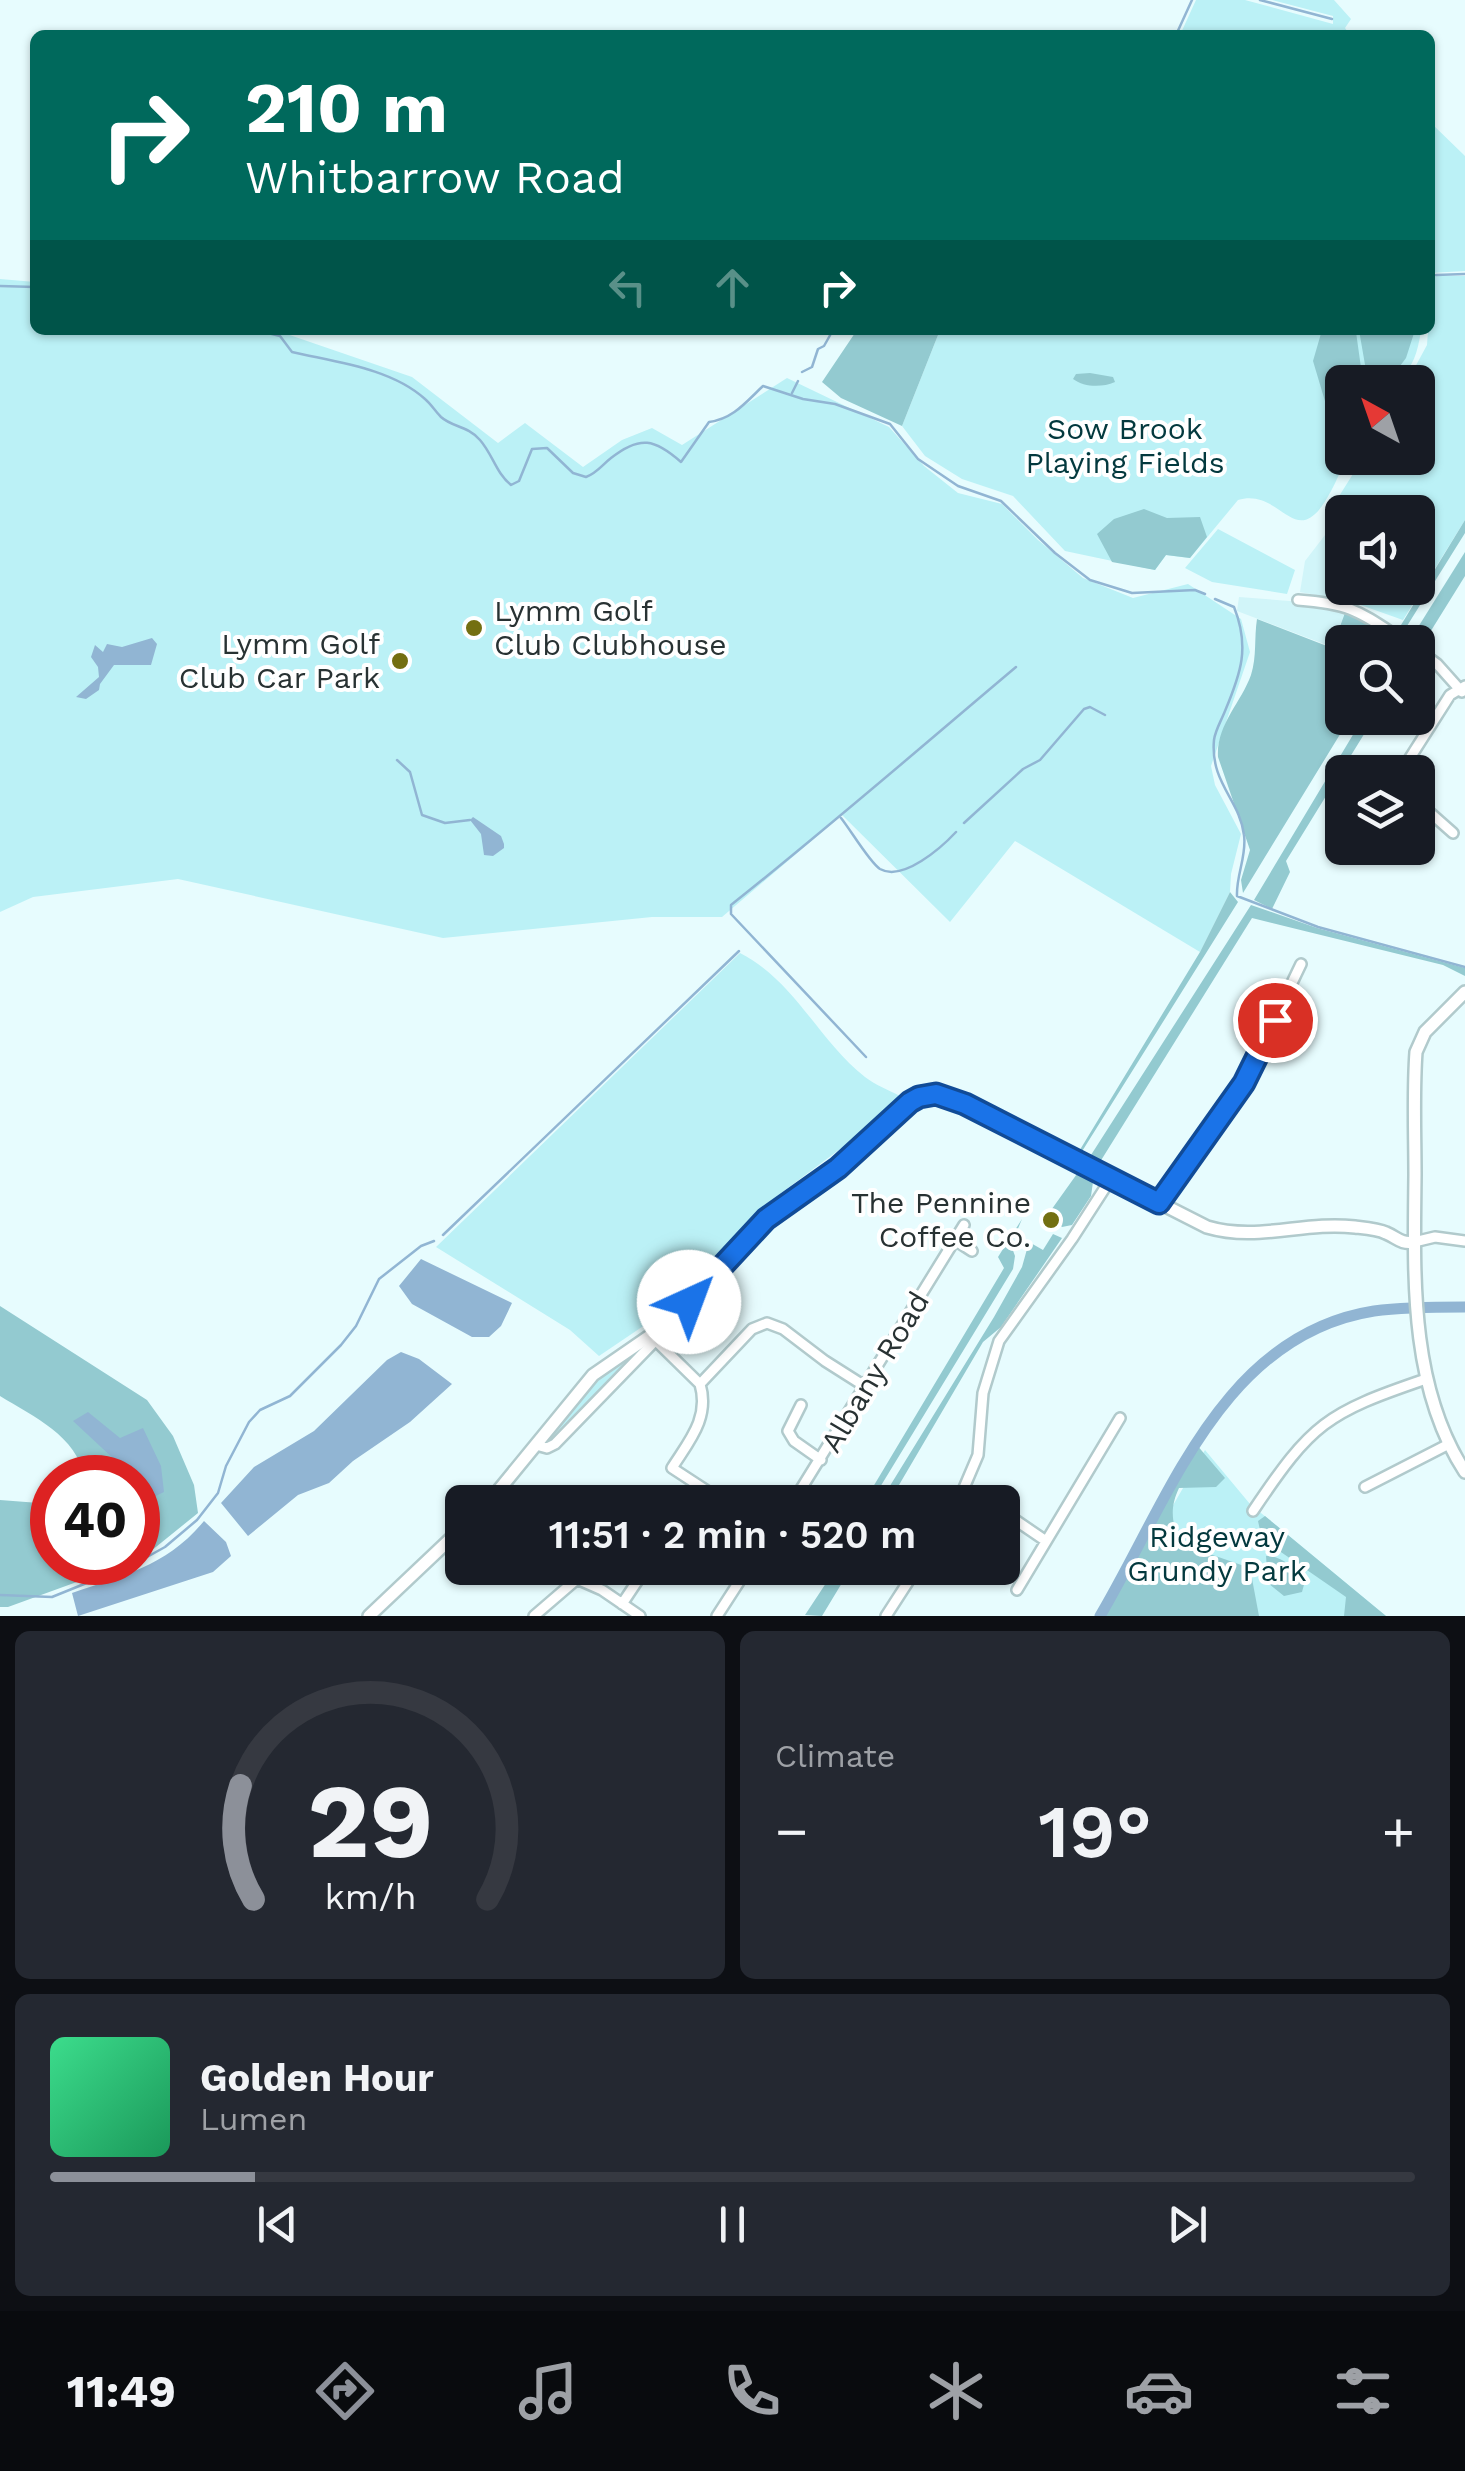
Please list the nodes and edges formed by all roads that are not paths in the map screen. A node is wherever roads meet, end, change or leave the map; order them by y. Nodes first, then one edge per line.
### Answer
1 (1298, 600) dead end
2 (1380, 625) edge
3 (1435, 663) edge
4 (1463, 690) edge
5 (1411, 755) edge
6 (1435, 817) edge
7 (1453, 832) dead end
8 (1301, 964) dead end
9 (1465, 992) edge
10 (1110, 1180) junction
11 (1159, 1203) junction
12 (964, 1225) dead end
13 (955, 1240) junction
14 (1465, 1240) edge
15 (1414, 1242) junction
16 (972, 1251) dead end
17 (653, 1339) junction
18 (1426, 1379) junction
19 (700, 1384) junction
20 (866, 1387) junction
21 (801, 1404) dead end
22 (1120, 1418) dead end
23 (1447, 1445) junction
24 (536, 1446) junction
25 (821, 1460) junction
26 (1465, 1472) edge
27 (503, 1485) edge
28 (698, 1485) edge
29 (804, 1485) edge
30 (967, 1485) edge
31 (1366, 1487) dead end
32 (1253, 1511) dead end
33 (1020, 1523) edge
34 (1046, 1541) junction
35 (445, 1544) edge
36 (635, 1585) edge
37 (737, 1585) edge
38 (905, 1585) edge
39 (1016, 1590) dead end
40 (622, 1604) junction
41 (368, 1616) edge
42 (534, 1616) edge
43 (640, 1616) edge
44 (717, 1616) edge
45 (886, 1616) edge

1 - 2 street
3 - 4 street
4 - 5 street
6 - 7 street
8 - 11 street
9 - 15 street
10 - 11 street
10 - 17 street
10 - 30 street
11 - 15 street
12 - 13 street, Albany Road
13 - 16 street
13 - 20 street, Albany Road
14 - 15 street
15 - 18 street
17 - 19 street
17 - 24 street
17 - 24 street
18 - 23 street
18 - 32 street
19 - 20 street
19 - 28 street
20 - 25 street, Albany Road
21 - 25 street
22 - 34 street
23 - 26 street
23 - 31 street
24 - 27 street
25 - 29 street, Albany Road
33 - 34 street
34 - 39 street
35 - 41 street
36 - 40 street
37 - 44 street
38 - 45 street
40 - 42 street
40 - 43 street

